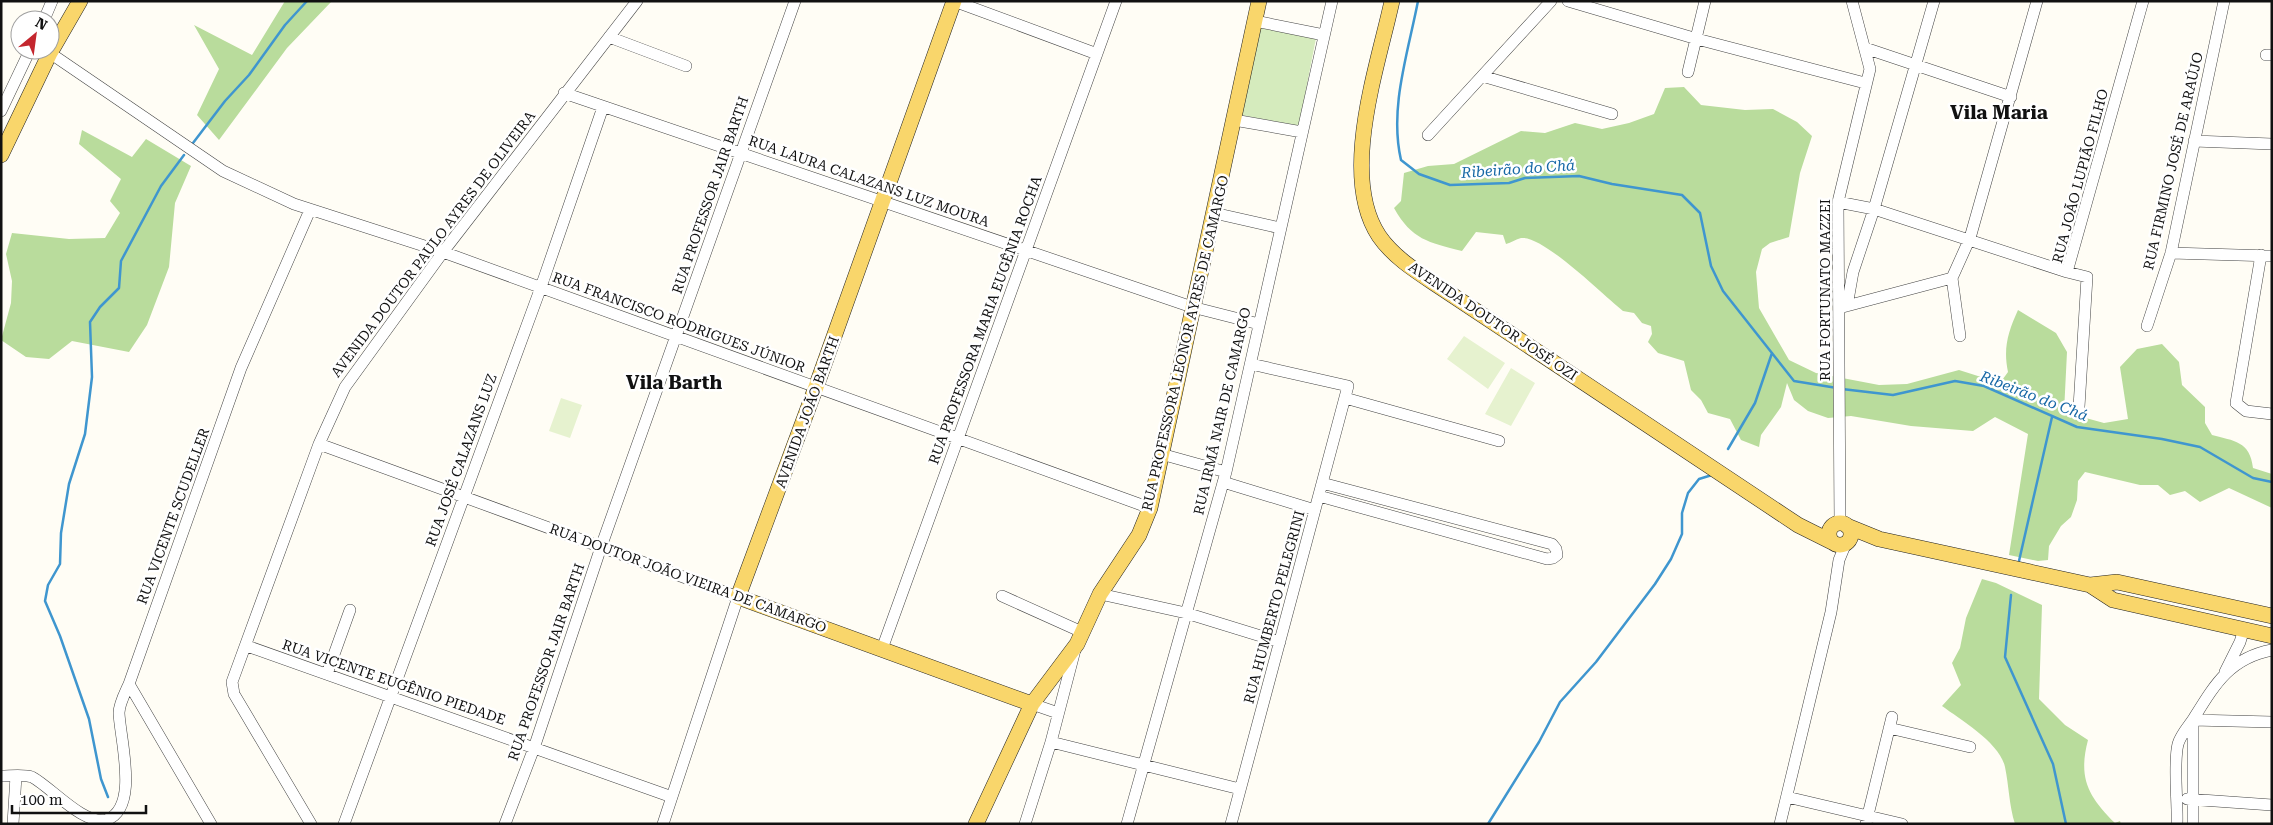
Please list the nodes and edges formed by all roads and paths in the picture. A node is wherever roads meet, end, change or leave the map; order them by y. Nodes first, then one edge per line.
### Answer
1 (80, 1) edge
2 (637, 1) edge
3 (795, 1) edge
4 (954, 1) edge
5 (1116, 1) edge
6 (1260, 1) edge
7 (1332, 1) edge
8 (1392, 1) edge
9 (1551, 1) edge
10 (1568, 1) edge
11 (1705, 1) edge
12 (1852, 1) edge
13 (1934, 1) edge
14 (2037, 1) edge
15 (2143, 1) edge
16 (2224, 1) edge
17 (1255, 21) junction
18 (1324, 35) junction
19 (60, 36) edge
20 (609, 37) junction
21 (1697, 38) junction
22 (1865, 48) junction
23 (1097, 54) junction
24 (25, 60) edge
25 (47, 60) edge
26 (60, 60) edge
27 (686, 66) dead end
28 (1916, 66) junction
29 (1688, 72) dead end
30 (1482, 76) junction
31 (1866, 83) junction
32 (564, 93) junction
33 (2011, 98) junction
34 (603, 107) junction
35 (1, 111) edge
36 (1612, 114) dead end
37 (1234, 120) junction
38 (1302, 132) junction
39 (1428, 136) dead end
40 (2194, 141) junction
41 (2272, 144) edge
42 (741, 154) junction
43 (1, 155) edge
44 (881, 201) junction
45 (1838, 202) junction
46 (1874, 209) junction
47 (310, 210) junction
48 (1214, 213) junction
49 (1280, 228) junction
50 (1970, 238) junction
51 (1026, 251) junction
52 (443, 252) junction
53 (2171, 253) junction
54 (2266, 255) edge
55 (2067, 272) junction
56 (1952, 278) junction
57 (541, 287) junction
58 (1192, 307) junction
59 (1843, 307) junction
60 (1259, 324) junction
61 (2147, 326) dead end
62 (1960, 336) dead end
63 (677, 337) junction
64 (1251, 364) junction
65 (816, 387) junction
66 (1345, 398) junction
67 (2079, 407) dead end
68 (2272, 414) edge
69 (958, 439) junction
70 (1499, 441) dead end
71 (319, 444) junction
72 (1161, 454) junction
73 (1224, 477) junction
74 (1322, 483) junction
75 (463, 496) junction
76 (1319, 496) junction
77 (1404, 505) junction
78 (1150, 508) junction
79 (1315, 510) junction
80 (1400, 519) junction
81 (1480, 526) junction
82 (1840, 535) junction
83 (1477, 540) junction
84 (601, 547) junction
85 (2090, 585) junction
86 (1100, 594) junction
87 (1002, 596) dead end
88 (738, 597) junction
89 (350, 610) dead end
90 (1186, 613) junction
91 (2272, 616) edge
92 (2244, 628) junction
93 (2272, 636) edge
94 (1080, 638) junction
95 (1280, 642) junction
96 (246, 646) junction
97 (882, 649) junction
98 (2272, 650) edge
99 (327, 674) junction
100 (2222, 678) junction
101 (129, 684) junction
102 (389, 696) junction
103 (1032, 704) junction
104 (1058, 713) junction
105 (2193, 720) junction
106 (2272, 722) edge
107 (1051, 742) junction
108 (1970, 747) dead end
109 (534, 748) junction
110 (1143, 764) junction
111 (1, 776) edge
112 (16, 776) junction
113 (1240, 789) junction
114 (1787, 796) junction
115 (672, 797) junction
116 (2178, 799) junction
117 (2193, 800) junction
118 (2272, 805) edge
119 (1866, 820) edge
120 (13, 824) edge
121 (210, 824) edge
122 (311, 824) edge
123 (344, 824) edge
124 (505, 824) edge
125 (663, 824) edge
126 (976, 824) edge
127 (1025, 824) edge
128 (1127, 824) edge
129 (1232, 824) edge
130 (1780, 824) edge
131 (1902, 824) edge
132 (2177, 824) edge
133 (2193, 824) edge

1 - 19 main road
2 - 20 street, AVENIDA DOUTOR PAULO AYRES DE OLIVEIRA
3 - 42 street, RUA PROFESSOR JAIR BARTH
4 - 23 street
4 - 44 main road, AVENIDA JOÃO BARTH
5 - 23 street, RUA PROFESSORA MARIA EUGÊNIA ROCHA
6 - 17 main road, RUA PROFESSORA LEONOR AYRES DE CAMARGO
7 - 18 street, RUA IRMÃ NAIR DE CAMARGO
8 - 82 main road, AVENIDA DOUTOR JOSÉ OZI
9 - 30 street
10 - 21 street
11 - 21 street
12 - 22 street, RUA FORTUNATO MAZZEI
13 - 28 street
14 - 33 street
15 - 55 street, RUA JOÃO LUPIÃO FILHO
16 - 40 street, RUA FIRMINO JOSÉ DE ARAÚJO
17 - 18 street
17 - 37 main road, RUA PROFESSORA LEONOR AYRES DE CAMARGO
18 - 38 street, RUA IRMÃ NAIR DE CAMARGO
20 - 27 street
20 - 32 street, AVENIDA DOUTOR PAULO AYRES DE OLIVEIRA
21 - 29 street
21 - 31 street
22 - 28 street
22 - 31 street, RUA FORTUNATO MAZZEI
23 - 51 street, RUA PROFESSORA MARIA EUGÊNIA ROCHA
24 - 35 street
25 - 43 main road
26 - 47 street, RUA FRANCISCO RODRIGUES JÚNIOR
28 - 33 street
28 - 46 street
30 - 36 street
30 - 39 street
31 - 45 street, RUA FORTUNATO MAZZEI
32 - 34 street, RUA LAURA CALAZANS LUZ MOURA
32 - 52 street, AVENIDA DOUTOR PAULO AYRES DE OLIVEIRA
33 - 50 street
34 - 42 street, RUA LAURA CALAZANS LUZ MOURA
34 - 57 street, RUA JOSÉ CALAZANS LUZ
37 - 38 street
37 - 48 main road, RUA PROFESSORA LEONOR AYRES DE CAMARGO
38 - 49 street, RUA IRMÃ NAIR DE CAMARGO
40 - 41 street
40 - 53 street, RUA FIRMINO JOSÉ DE ARAÚJO
42 - 44 street, RUA LAURA CALAZANS LUZ MOURA
42 - 63 street, RUA PROFESSOR JAIR BARTH
44 - 51 street, RUA LAURA CALAZANS LUZ MOURA
44 - 65 main road, AVENIDA JOÃO BARTH
45 - 46 street
45 - 59 street, RUA FORTUNATO MAZZEI
46 - 50 street
46 - 59 street
47 - 52 street, RUA FRANCISCO RODRIGUES JÚNIOR
47 - 101 street, RUA VICENTE SCUDELLER
48 - 49 street
48 - 58 main road, RUA PROFESSORA LEONOR AYRES DE CAMARGO
49 - 60 street, RUA IRMÃ NAIR DE CAMARGO
50 - 55 street
50 - 56 street
51 - 58 street, RUA LAURA CALAZANS LUZ MOURA
51 - 69 street, RUA PROFESSORA MARIA EUGÊNIA ROCHA
52 - 57 street, RUA FRANCISCO RODRIGUES JÚNIOR
52 - 71 street, AVENIDA DOUTOR PAULO AYRES DE OLIVEIRA
53 - 54 street
53 - 61 street, RUA FIRMINO JOSÉ DE ARAÚJO
54 - 68 street
55 - 67 street, RUA JOÃO LUPIÃO FILHO
56 - 59 street
56 - 62 street
57 - 63 street, RUA FRANCISCO RODRIGUES JÚNIOR
57 - 75 street, RUA JOSÉ CALAZANS LUZ
58 - 60 street, RUA LAURA CALAZANS LUZ MOURA
58 - 72 main road, RUA PROFESSORA LEONOR AYRES DE CAMARGO
59 - 82 street, RUA FORTUNATO MAZZEI
60 - 64 street, RUA IRMÃ NAIR DE CAMARGO
63 - 65 street, RUA FRANCISCO RODRIGUES JÚNIOR
63 - 84 street, RUA PROFESSOR JAIR BARTH
64 - 66 street
64 - 73 street, RUA IRMÃ NAIR DE CAMARGO
65 - 69 street, RUA FRANCISCO RODRIGUES JÚNIOR
65 - 88 main road, AVENIDA JOÃO BARTH
66 - 70 street
66 - 74 street, RUA HUMBERTO PELEGRINI
69 - 78 street, RUA FRANCISCO RODRIGUES JÚNIOR
69 - 97 street, RUA PROFESSORA MARIA EUGÊNIA ROCHA
71 - 75 street, RUA DOUTOR JOÃO VIEIRA DE CAMARGO
71 - 96 street, AVENIDA DOUTOR PAULO AYRES DE OLIVEIRA
72 - 73 street
72 - 78 main road, RUA PROFESSORA LEONOR AYRES DE CAMARGO
73 - 79 street
73 - 90 street, RUA IRMÃ NAIR DE CAMARGO
74 - 76 street, RUA HUMBERTO PELEGRINI
74 - 77 street
75 - 84 street, RUA DOUTOR JOÃO VIEIRA DE CAMARGO
75 - 102 street, RUA JOSÉ CALAZANS LUZ
76 - 79 street, RUA HUMBERTO PELEGRINI
76 - 80 street
77 - 80 street
77 - 81 street
78 - 86 main road, RUA PROFESSORA LEONOR AYRES DE CAMARGO
79 - 95 street, RUA HUMBERTO PELEGRINI
80 - 83 street
81 - 83 street
81 - 83 street
82 - 85 main road, AVENIDA DOUTOR JOSÉ OZI
82 - 114 street, RUA FORTUNATO MAZZEI
84 - 88 street, RUA DOUTOR JOÃO VIEIRA DE CAMARGO
84 - 109 street, RUA PROFESSOR JAIR BARTH
85 - 91 main road
85 - 92 main road
86 - 90 street
86 - 94 main road, RUA PROFESSORA LEONOR AYRES DE CAMARGO
87 - 94 street
88 - 97 main road, RUA DOUTOR JOÃO VIEIRA DE CAMARGO
88 - 115 street, AVENIDA JOÃO BARTH
89 - 99 street
90 - 95 street
90 - 110 street, RUA IRMÃ NAIR DE CAMARGO
92 - 93 main road
92 - 100 street
94 - 103 main road, RUA PROFESSORA LEONOR AYRES DE CAMARGO
94 - 104 street
95 - 113 street, RUA HUMBERTO PELEGRINI
96 - 99 street, RUA VICENTE EUGÊNIO PIEDADE
96 - 122 street, AVENIDA DOUTOR PAULO AYRES DE OLIVEIRA
97 - 103 main road, RUA DOUTOR JOÃO VIEIRA DE CAMARGO
98 - 100 street
99 - 102 street, RUA VICENTE EUGÊNIO PIEDADE
100 - 105 street
101 - 112 street, RUA VICENTE SCUDELLER
101 - 121 street
102 - 109 street, RUA VICENTE EUGÊNIO PIEDADE
102 - 123 street, RUA JOSÉ CALAZANS LUZ
103 - 104 street, RUA DOUTOR JOÃO VIEIRA DE CAMARGO
103 - 126 main road, RUA PROFESSORA LEONOR AYRES DE CAMARGO
104 - 107 street
105 - 106 street
105 - 116 street
105 - 117 street
107 - 110 street
107 - 127 street
108 - 119 street
109 - 115 street, RUA VICENTE EUGÊNIO PIEDADE
109 - 124 street, RUA PROFESSOR JAIR BARTH
110 - 113 street
110 - 128 street, RUA IRMÃ NAIR DE CAMARGO
111 - 112 street, RUA VICENTE SCUDELLER
112 - 120 street
113 - 129 street, RUA HUMBERTO PELEGRINI
114 - 119 street
114 - 130 street
115 - 125 street, AVENIDA JOÃO BARTH
116 - 117 street
116 - 132 street
117 - 118 street
117 - 133 street
119 - 131 street

